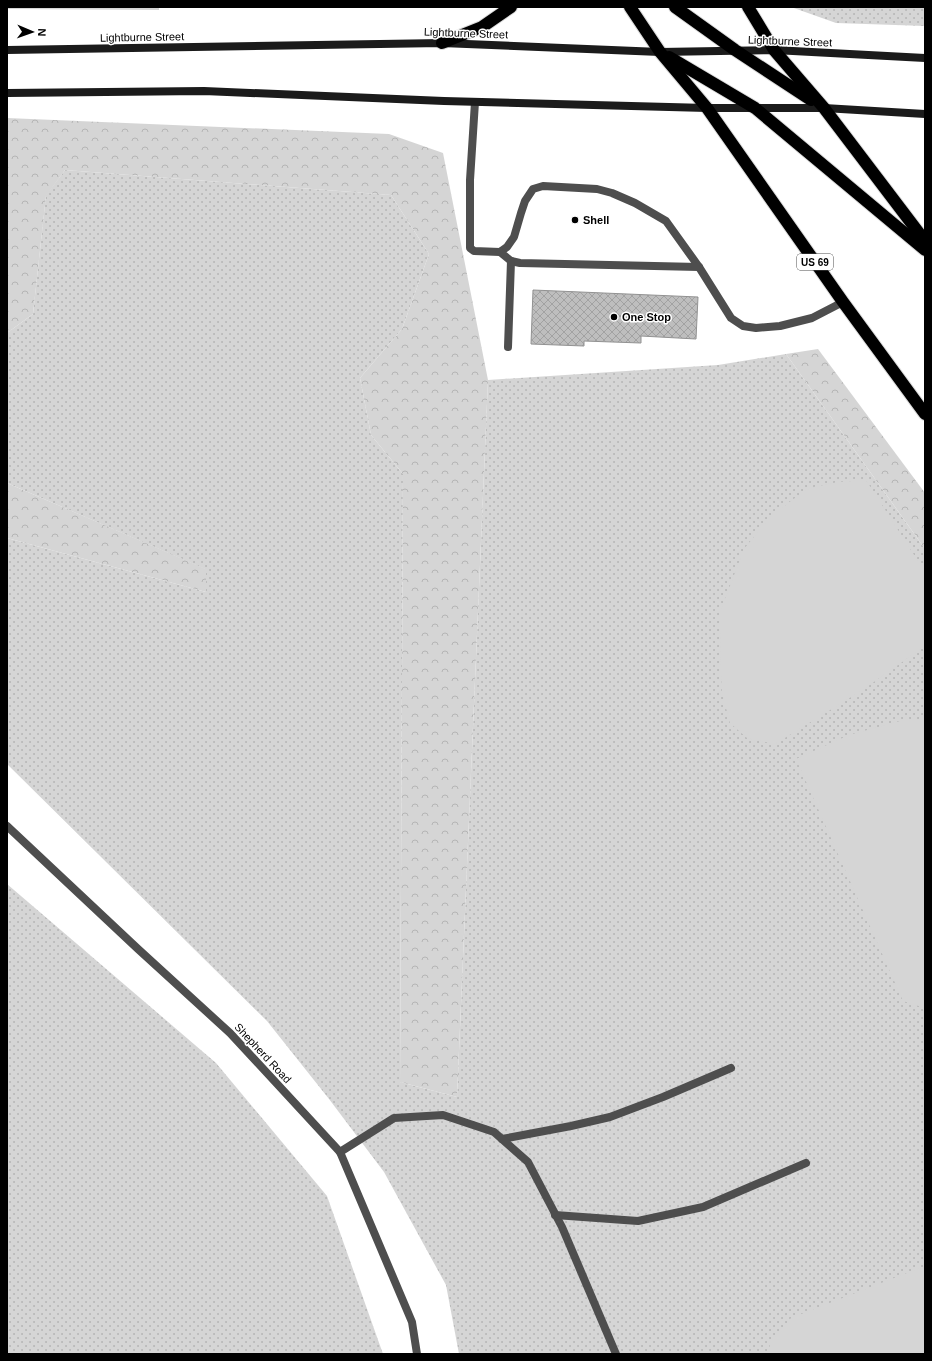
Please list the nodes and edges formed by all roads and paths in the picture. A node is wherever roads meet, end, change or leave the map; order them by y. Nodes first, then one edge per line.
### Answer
1 (511, 7) edge
2 (630, 7) edge
3 (675, 7) edge
4 (748, 7) edge
5 (442, 43) junction
6 (7, 50) edge
7 (735, 50) junction
8 (774, 50) junction
9 (660, 52) junction
10 (925, 58) edge
11 (7, 93) edge
12 (475, 102) junction
13 (707, 108) junction
14 (755, 108) junction
15 (824, 108) junction
16 (925, 114) edge
17 (925, 241) edge
18 (925, 250) edge
19 (500, 252) junction
20 (511, 261) junction
21 (699, 267) junction
22 (843, 302) junction
23 (508, 347) dead end
24 (925, 414) edge
25 (7, 826) edge
26 (732, 1068) dead end
27 (502, 1139) junction
28 (340, 1152) junction
29 (806, 1163) dead end
30 (555, 1215) junction
31 (417, 1354) edge
32 (616, 1354) edge

1 - 5 highway
2 - 9 highway, US 69
3 - 7 highway
4 - 8 highway
5 - 6 main road, Lightburne Street
5 - 9 main road, Lightburne Street
7 - 8 main road, Lightburne Street
7 - 9 main road, Lightburne Street
7 - 15 highway
8 - 10 main road, Lightburne Street
8 - 15 highway
9 - 13 highway, US 69
9 - 14 highway
11 - 12 main road
12 - 13 main road
12 - 19 street
13 - 14 main road
13 - 22 highway, US 69
14 - 15 main road
14 - 18 highway
15 - 16 main road
15 - 17 highway
19 - 20 street
19 - 21 street
20 - 21 street
20 - 23 street
21 - 22 street
22 - 24 highway, US 69
25 - 28 street, Shepherd Road
26 - 27 street
27 - 28 street
27 - 30 street
28 - 31 street, Shepherd Road
29 - 30 street
30 - 32 street

